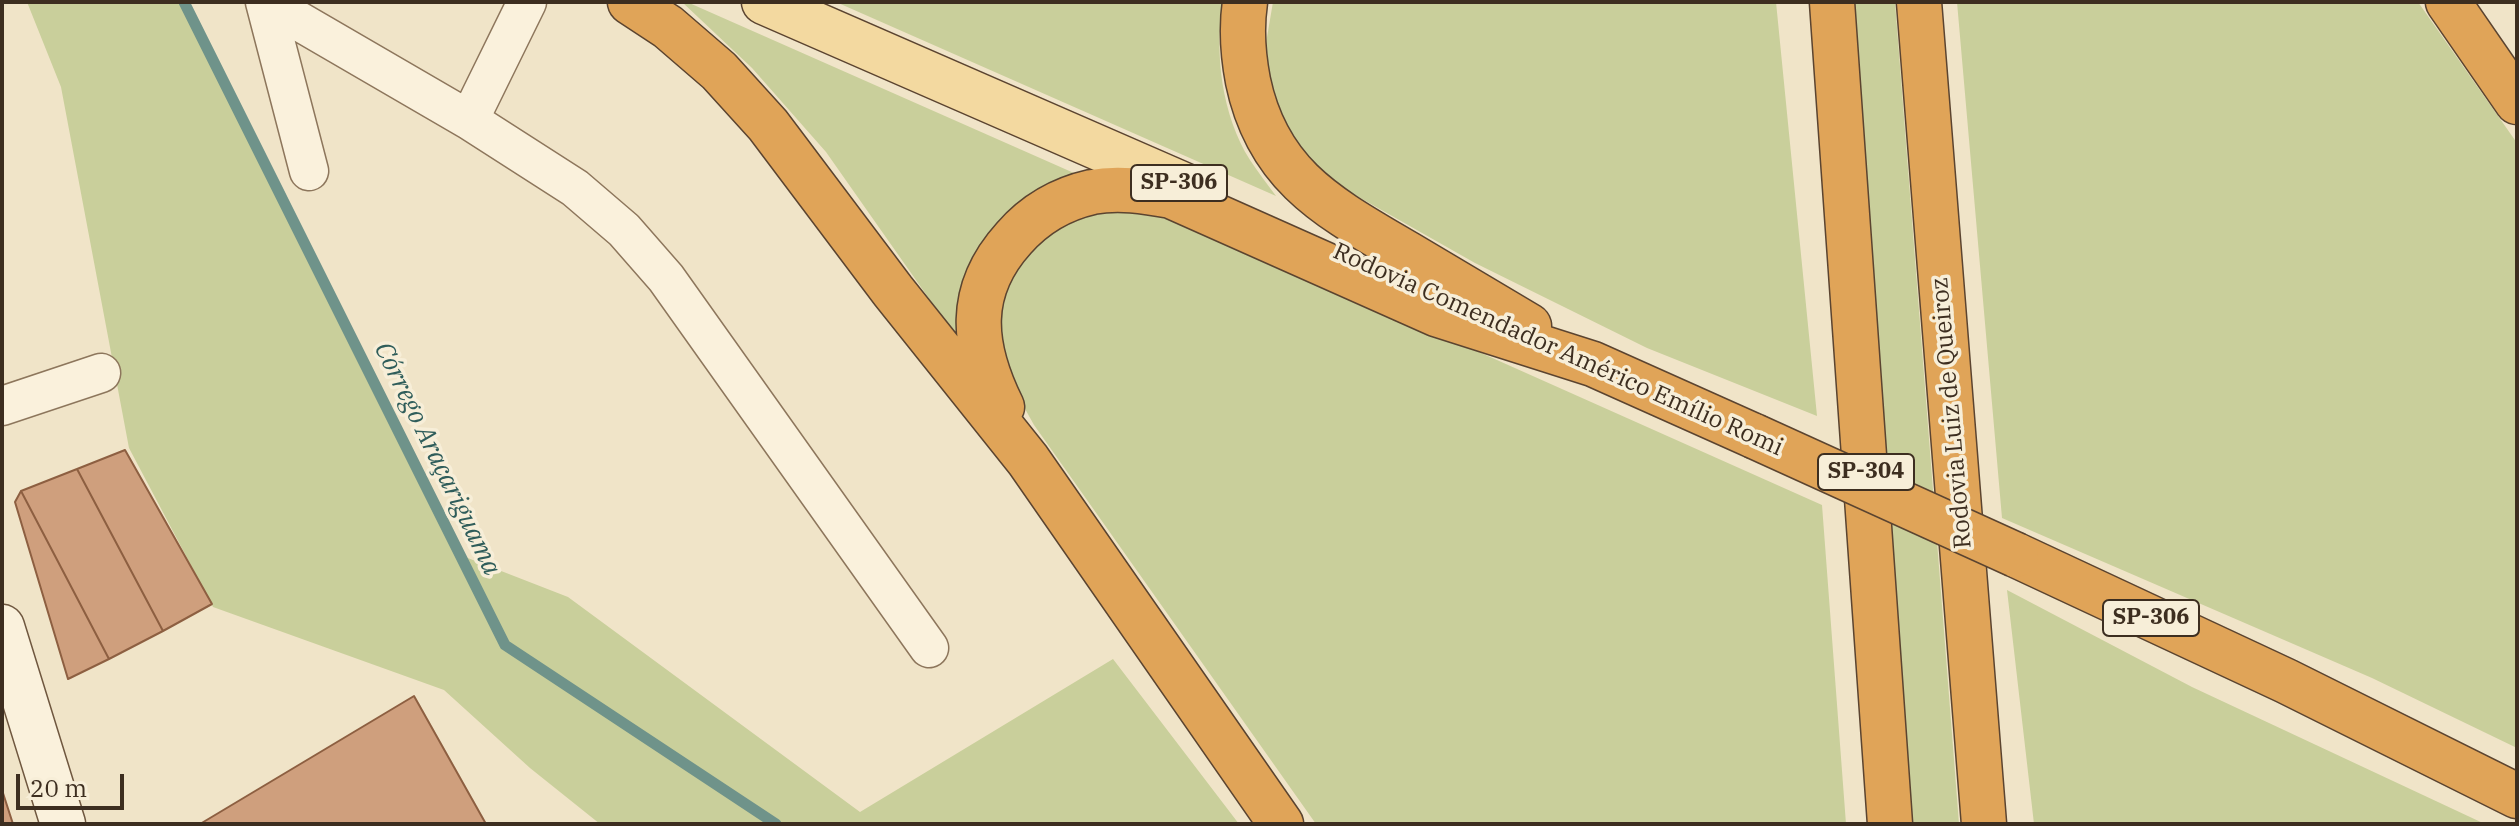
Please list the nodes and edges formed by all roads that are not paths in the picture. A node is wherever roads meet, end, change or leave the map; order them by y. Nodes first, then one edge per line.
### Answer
1 (266, 2) edge
2 (527, 2) edge
3 (630, 2) edge
4 (764, 2) edge
5 (1245, 2) edge
6 (1817, 2) edge
7 (1832, 2) edge
8 (1919, 2) edge
9 (2448, 2) edge
10 (2517, 102) edge
11 (469, 120) junction
12 (1841, 121) junction
13 (309, 171) dead end
14 (1593, 364) junction
15 (101, 373) dead end
16 (2, 406) edge
17 (1028, 460) junction
18 (1967, 600) junction
19 (2, 627) edge
20 (929, 648) dead end
21 (2286, 681) junction
22 (2517, 796) edge
23 (2517, 816) edge
24 (63, 824) edge
25 (1281, 824) edge
26 (1890, 824) edge
27 (1984, 824) edge
28 (1997, 824) edge

1 - 11 street
1 - 13 street
2 - 11 street
3 - 17 highway
4 - 14 main road, Rodovia Comendador Américo Emílio Romi / SP-306
5 - 14 highway
6 - 12 highway
7 - 12 highway, SP-304
8 - 18 highway, Rodovia Luiz de Queiroz
9 - 10 highway
11 - 20 street
12 - 26 highway, SP-304
14 - 17 highway
14 - 21 highway, Rodovia Comendador Américo Emílio Romi / SP-306, bridge
15 - 16 street
17 - 25 highway
18 - 27 highway, Rodovia Luiz de Queiroz
18 - 28 highway
19 - 24 street
21 - 22 highway, Rodovia Comendador Américo Emílio Romi / SP-306
21 - 23 highway

